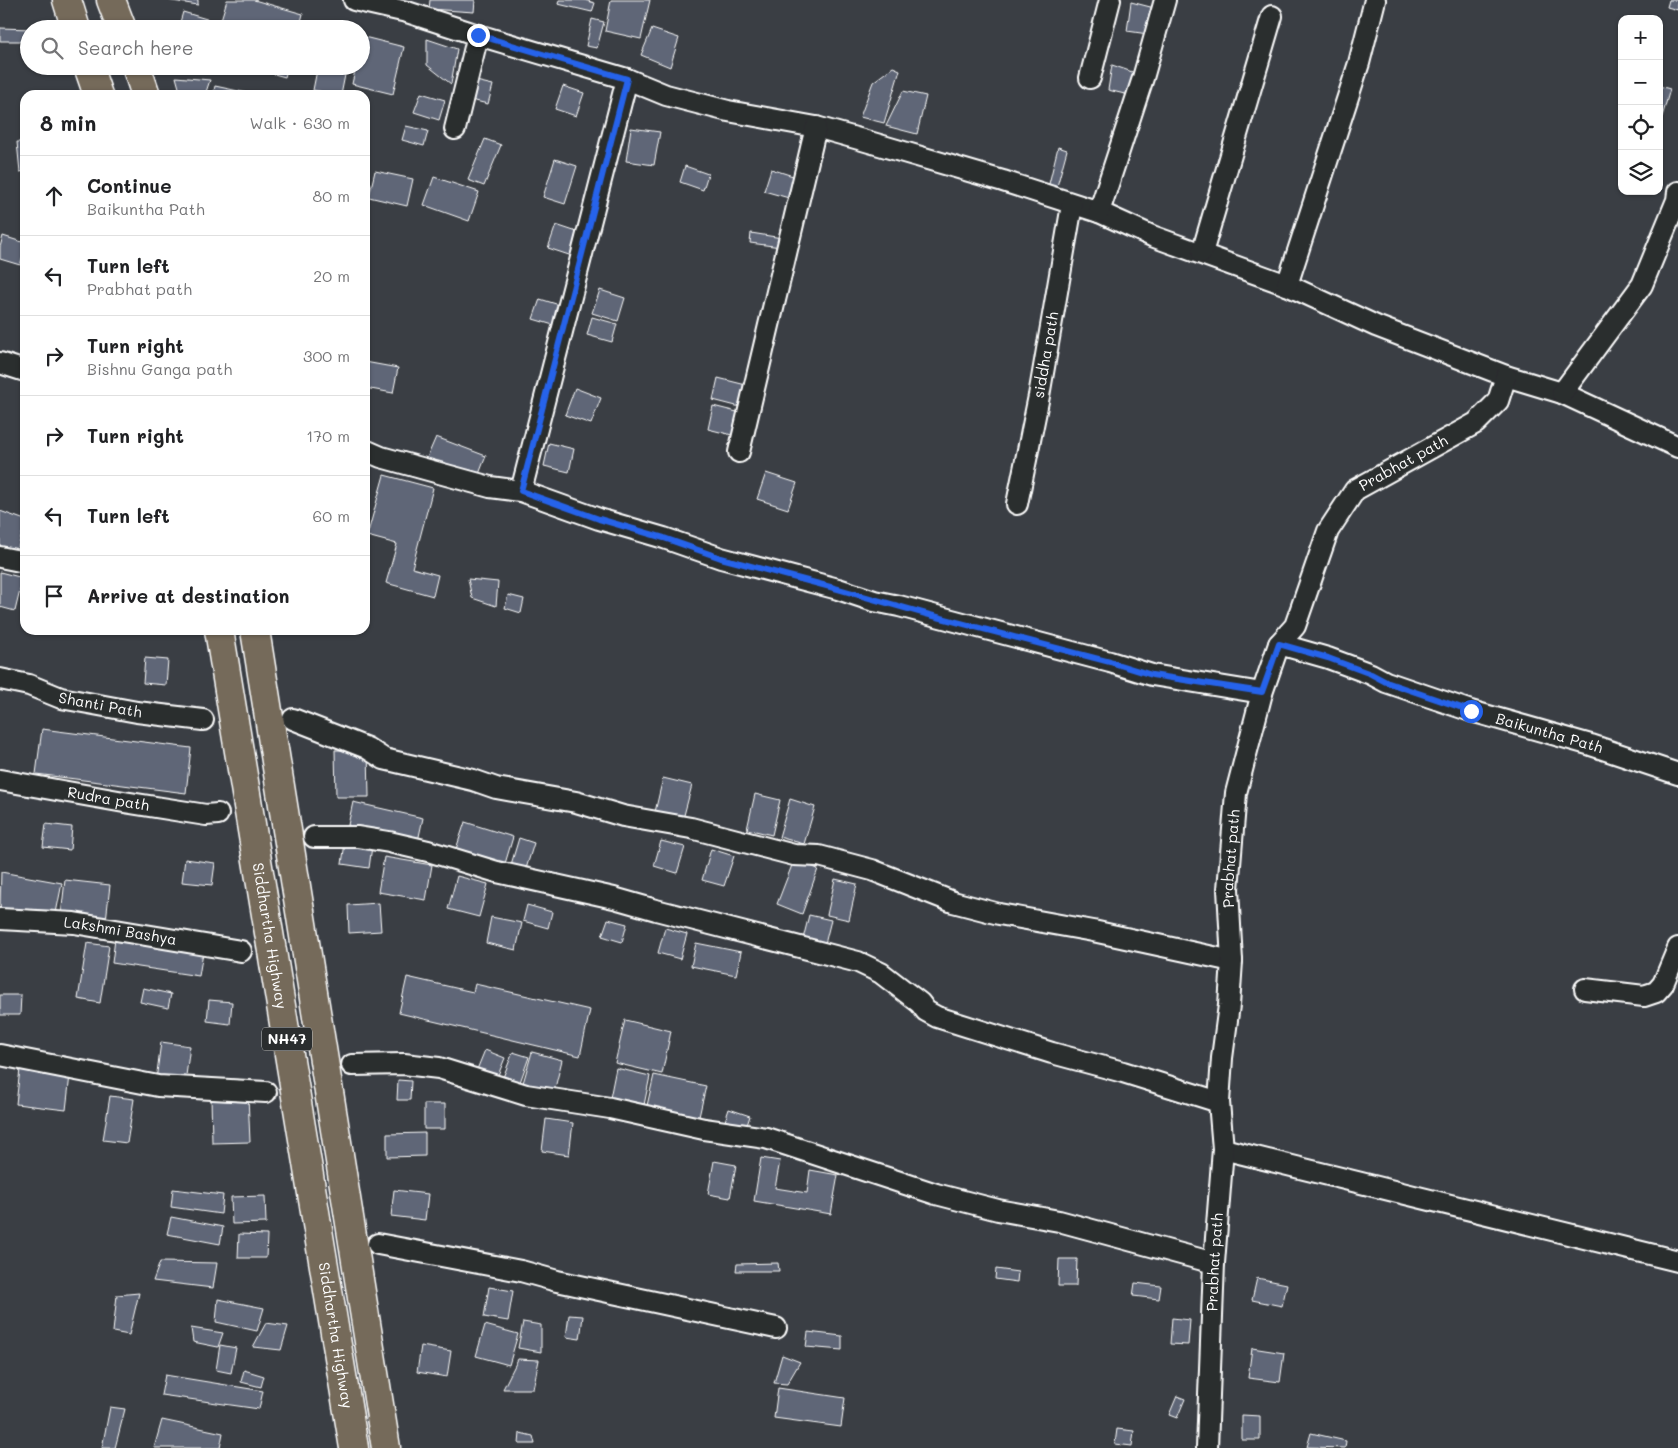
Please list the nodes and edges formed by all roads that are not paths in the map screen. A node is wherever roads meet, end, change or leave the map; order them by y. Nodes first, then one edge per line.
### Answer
1 (67, 0) edge
2 (111, 0) edge
3 (354, 0) edge
4 (1110, 0) edge
5 (1165, 0) edge
6 (1375, 0) edge
7 (389, 4) edge
8 (1272, 16) dead end
9 (73, 20) edge
10 (119, 20) edge
11 (478, 35) junction
12 (91, 75) edge
13 (139, 75) edge
14 (1090, 78) dead end
15 (627, 79) junction
16 (96, 90) edge
17 (144, 90) edge
18 (816, 128) junction
19 (455, 129) dead end
20 (1678, 198) edge
21 (1072, 204) junction
22 (1099, 212) junction
23 (1202, 253) junction
24 (1287, 285) junction
25 (0, 363) edge
26 (20, 369) edge
27 (1506, 376) junction
28 (1562, 393) junction
29 (1678, 446) edge
30 (370, 452) edge
31 (739, 452) dead end
32 (521, 491) junction
33 (1017, 504) dead end
34 (0, 556) edge
35 (20, 561) edge
36 (220, 635) edge
37 (256, 635) edge
38 (1279, 644) junction
39 (0, 679) edge
40 (1262, 692) junction
41 (293, 719) dead end
42 (202, 720) dead end
43 (1678, 774) edge
44 (0, 780) edge
45 (218, 814) dead end
46 (314, 837) dead end
47 (0, 919) edge
48 (1678, 948) edge
49 (240, 951) dead end
50 (1232, 961) junction
51 (1585, 989) dead end
52 (0, 1056) edge
53 (352, 1064) dead end
54 (266, 1092) dead end
55 (1219, 1102) junction
56 (1223, 1149) junction
57 (378, 1244) dead end
58 (1678, 1261) edge
59 (1214, 1263) junction
60 (776, 1328) dead end
61 (354, 1448) edge
62 (386, 1448) edge
63 (1208, 1448) edge

1 - 9 highway
2 - 10 highway
3 - 7 street
4 - 14 street
5 - 22 street
6 - 24 street
7 - 11 street
8 - 23 street
11 - 15 street
11 - 19 street
12 - 16 highway
13 - 17 highway
15 - 18 street
15 - 32 street
18 - 21 street
18 - 31 street
20 - 28 street
21 - 22 street
21 - 33 street, siddha path
22 - 23 street
23 - 24 street
24 - 27 street
25 - 26 street
27 - 28 street
27 - 38 street, Prabhat path
28 - 29 street
30 - 32 street
32 - 40 street
34 - 35 street
36 - 61 highway, Siddhartha Highway / NH47
37 - 62 highway, NH47
38 - 40 street, Prabhat path
38 - 43 street, Baikuntha Path
39 - 42 street, Shanti Path
40 - 50 street, Prabhat path
41 - 50 street
44 - 45 street, Rudra path
46 - 55 street
47 - 49 street, Lakshmi Bashya
48 - 51 street
50 - 55 street, Prabhat path
52 - 54 street
53 - 59 street
55 - 56 street, Prabhat path
56 - 58 street
56 - 59 street, Prabhat path
57 - 60 street
59 - 63 street, Prabhat path

